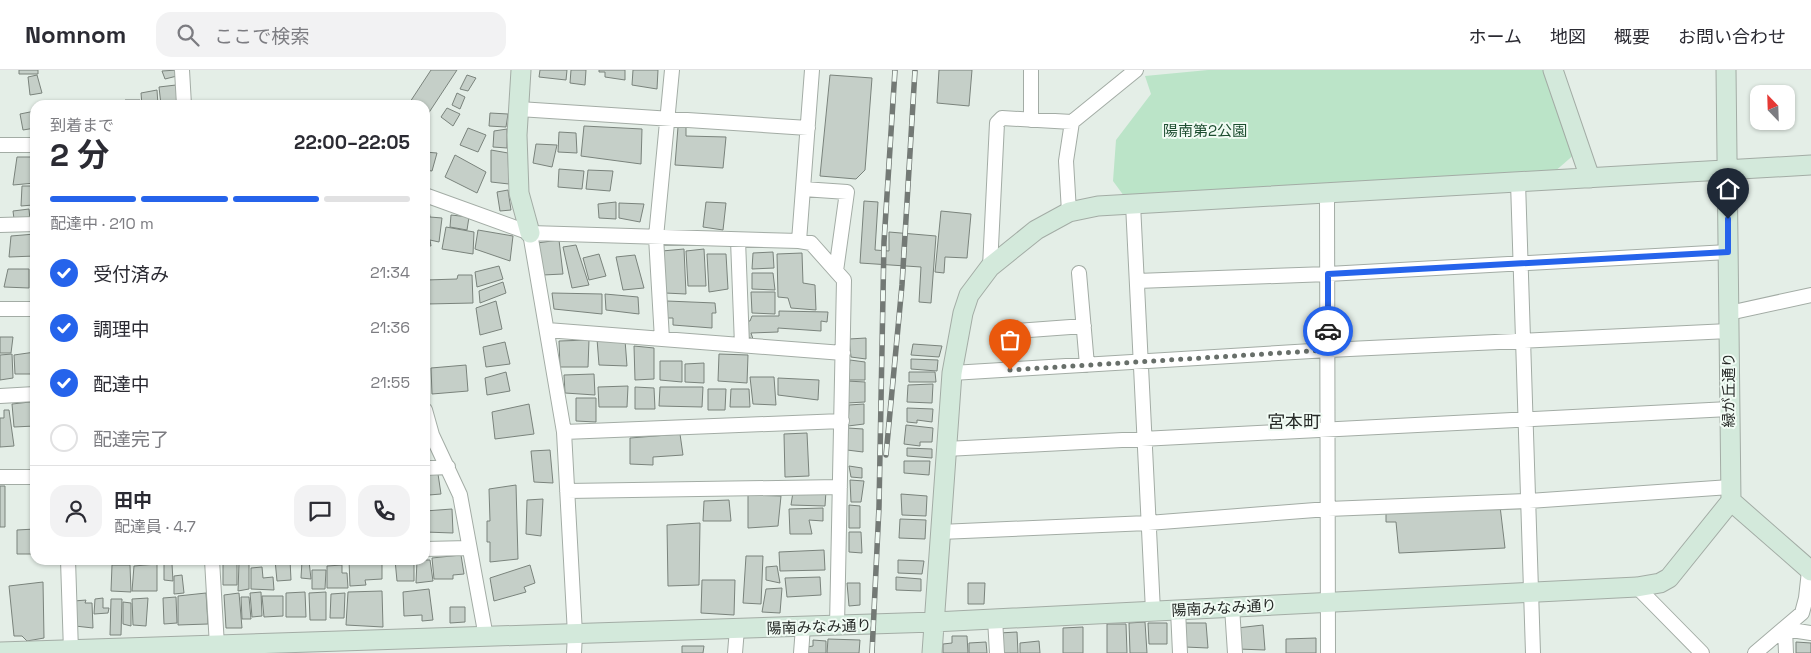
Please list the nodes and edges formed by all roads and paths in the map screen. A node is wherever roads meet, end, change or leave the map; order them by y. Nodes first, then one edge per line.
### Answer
1 (182, 70) edge
2 (521, 70) edge
3 (672, 70) edge
4 (812, 70) edge
5 (1031, 70) edge
6 (1136, 70) edge
7 (1553, 70) edge
8 (1726, 70) edge
9 (184, 100) edge
10 (519, 109) junction
11 (667, 119) junction
12 (1031, 120) junction
13 (1072, 122) junction
14 (808, 128) junction
15 (0, 145) edge
16 (30, 145) edge
17 (1811, 165) edge
18 (1727, 171) junction
19 (1590, 178) junction
20 (1518, 182) junction
21 (803, 189) junction
22 (1327, 194) junction
23 (430, 197) edge
24 (1133, 204) junction
25 (1069, 212) junction
26 (30, 224) edge
27 (0, 225) edge
28 (530, 233) junction
29 (656, 237) junction
30 (738, 240) junction
31 (799, 242) junction
32 (1728, 252) junction
33 (1521, 262) junction
34 (990, 267) junction
35 (836, 271) junction
36 (1079, 273) dead end
37 (1328, 274) junction
38 (1137, 281) junction
39 (1811, 295) edge
40 (0, 309) edge
41 (30, 309) edge
42 (1729, 322) junction
43 (1084, 326) junction
44 (547, 330) junction
45 (1002, 332) dead end
46 (662, 339) junction
47 (1524, 341) junction
48 (742, 345) junction
49 (1328, 350) junction
50 (843, 353) junction
51 (1140, 362) junction
52 (1087, 365) junction
53 (952, 373) junction
54 (30, 394) edge
55 (0, 396) edge
56 (1729, 409) junction
57 (1526, 418) junction
58 (842, 421) junction
59 (430, 428) edge
60 (1328, 429) junction
61 (564, 432) junction
62 (1144, 439) junction
63 (946, 449) junction
64 (448, 467) junction
65 (430, 468) edge
66 (30, 477) edge
67 (0, 478) edge
68 (840, 487) junction
69 (567, 491) junction
70 (1730, 494) junction
71 (1529, 501) junction
72 (1328, 509) junction
73 (1148, 523) junction
74 (940, 532) junction
75 (470, 548) junction
76 (430, 549) edge
77 (68, 565) edge
78 (212, 565) edge
79 (1810, 571) edge
80 (1637, 587) junction
81 (1532, 592) junction
82 (1328, 602) junction
83 (1232, 607) junction
84 (1178, 610) junction
85 (1153, 612) junction
86 (995, 619) junction
87 (934, 622) junction
88 (837, 626) junction
89 (803, 627) junction
90 (737, 629) junction
91 (1786, 629) junction
92 (1811, 633) edge
93 (575, 634) junction
94 (486, 645) edge
95 (217, 646) junction
96 (348, 647) edge
97 (242, 649) edge
98 (71, 651) junction
99 (129, 651) edge
100 (0, 652) edge
101 (574, 653) edge
102 (735, 653) edge
103 (801, 653) edge
104 (932, 653) edge
105 (997, 653) edge
106 (1180, 653) edge
107 (1235, 653) edge
108 (1328, 653) edge
109 (1533, 653) edge
110 (1702, 653) edge
111 (1755, 653) edge
112 (1786, 653) edge

1 - 9 street
2 - 10 street
3 - 11 street
4 - 14 street
5 - 12 street
6 - 13 street
7 - 19 street
8 - 18 street, 緑が丘通り
10 - 11 street
10 - 28 street
11 - 14 street
11 - 29 street
12 - 13 street
12 - 34 street
13 - 25 street
14 - 21 street
15 - 16 street
17 - 18 street
18 - 19 street
18 - 32 street, 緑が丘通り
19 - 20 street
20 - 22 street
20 - 33 street
21 - 31 street
21 - 35 street
22 - 24 street
22 - 37 street
23 - 28 street
24 - 25 street
24 - 38 street
25 - 34 street
26 - 27 street
28 - 29 street
28 - 44 street
29 - 30 street
29 - 46 street
30 - 31 street
30 - 48 street
31 - 35 street
32 - 33 street
32 - 42 street, 緑が丘通り
33 - 37 street
33 - 47 street
34 - 53 street
35 - 50 street
36 - 43 street
37 - 38 street
37 - 49 street
38 - 51 street
39 - 42 street
40 - 41 street
42 - 47 street
42 - 56 street, 緑が丘通り
43 - 45 street
43 - 52 street
44 - 46 street
44 - 61 street
46 - 48 street
47 - 49 street
47 - 57 street
48 - 50 street
49 - 51 street
49 - 60 street
50 - 58 street
51 - 52 street
51 - 62 street
52 - 53 street
53 - 63 street
54 - 55 street
56 - 57 street
56 - 70 street, 緑が丘通り
57 - 60 street
57 - 71 street
58 - 61 street
58 - 68 street
59 - 64 street
60 - 62 street
60 - 72 street
61 - 69 street
62 - 63 street
62 - 73 street
63 - 74 street
64 - 65 street
64 - 75 street
66 - 67 street
68 - 69 street
68 - 88 street
69 - 93 street
70 - 71 street
70 - 79 street
70 - 80 street, 陽南みなみ通り
71 - 72 street
71 - 81 street
72 - 73 street
72 - 82 street
73 - 74 street
73 - 85 street
74 - 87 street
75 - 76 street
75 - 94 street
77 - 98 street
78 - 95 street
79 - 91 street
80 - 81 street, 陽南みなみ通り
80 - 110 street
81 - 82 street, 陽南みなみ通り
81 - 109 street
82 - 83 street, 陽南みなみ通り
82 - 108 street
83 - 84 street, 陽南みなみ通り
83 - 107 street
84 - 85 street, 陽南みなみ通り
84 - 106 street
85 - 86 street, 陽南みなみ通り
86 - 87 street, 陽南みなみ通り
86 - 105 street
87 - 88 street, 陽南みなみ通り
87 - 104 street
88 - 89 street, 陽南みなみ通り
89 - 90 street, 陽南みなみ通り
89 - 103 street
90 - 93 street, 陽南みなみ通り
90 - 102 street
91 - 92 street
91 - 111 street
91 - 112 street
93 - 94 street, 陽南みなみ通り
93 - 101 street
94 - 96 street, 陽南みなみ通り
95 - 97 street, 陽南みなみ通り
95 - 99 street, 陽南みなみ通り
96 - 97 street, 陽南みなみ通り
98 - 99 street, 陽南みなみ通り
98 - 100 street, 陽南みなみ通り

